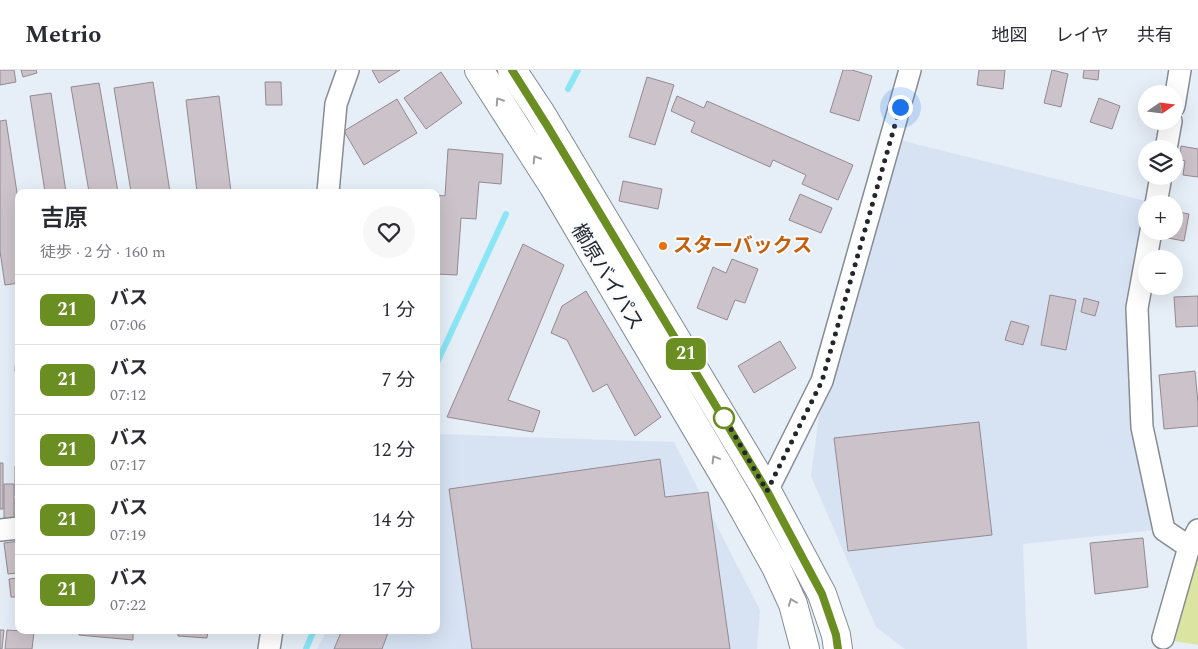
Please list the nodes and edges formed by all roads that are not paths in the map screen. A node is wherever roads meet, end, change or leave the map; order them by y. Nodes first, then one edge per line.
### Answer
1 (348, 70) edge
2 (479, 70) edge
3 (512, 70) edge
4 (910, 70) edge
5 (1180, 70) edge
6 (1178, 85) edge
7 (564, 179) junction
8 (328, 189) edge
9 (1149, 240) edge
10 (767, 491) junction
11 (15, 528) edge
12 (0, 530) edge
13 (1194, 539) edge
14 (271, 634) edge
15 (1163, 638) dead end
16 (269, 649) edge
17 (805, 649) edge
18 (838, 649) edge

1 - 8 street
7 -> 2 street, 櫛原バイパス
3 - 7 street, 櫛原バイパス
4 - 10 street
5 - 6 street
7 - 10 street, 櫛原バイパス
17 -> 7 street, 櫛原バイパス
9 - 13 street
10 - 18 street, 櫛原バイパス
11 - 12 street
13 - 15 street
14 - 16 street

